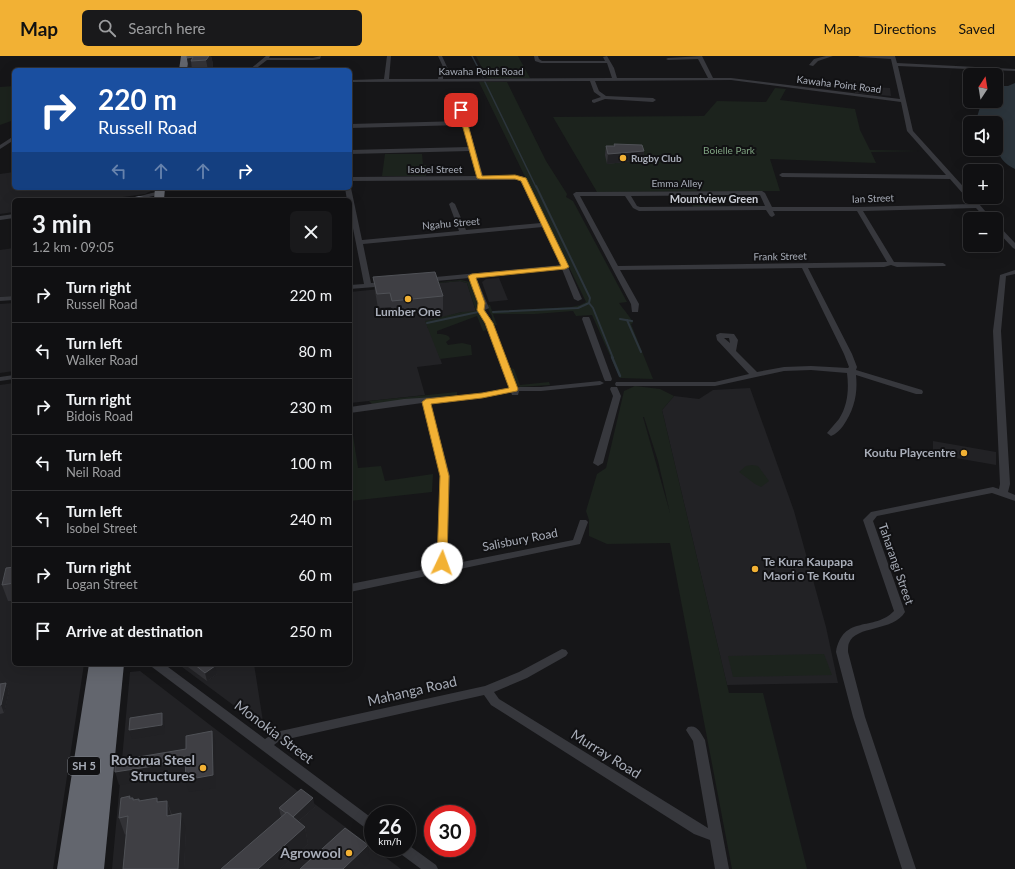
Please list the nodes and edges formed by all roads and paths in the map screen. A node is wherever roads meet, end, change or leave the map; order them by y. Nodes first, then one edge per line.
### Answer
1 (319, 56) edge
2 (388, 56) edge
3 (440, 56) edge
4 (536, 56) edge
5 (570, 56) edge
6 (604, 56) edge
7 (831, 56) edge
8 (860, 56) edge
9 (181, 57) edge
10 (699, 57) edge
11 (267, 58) edge
12 (668, 59) dead end
13 (894, 59) edge
14 (573, 62) junction
15 (608, 62) junction
16 (811, 65) dead end
17 (176, 68) edge
18 (183, 68) edge
19 (254, 68) edge
20 (1015, 70) edge
21 (592, 79) junction
22 (613, 79) junction
23 (711, 79) junction
24 (386, 80) junction
25 (440, 80) junction
26 (352, 81) edge
27 (605, 96) junction
28 (653, 100) dead end
29 (594, 101) dead end
30 (903, 101) junction
31 (457, 107) dead end
32 (464, 123) junction
33 (352, 126) edge
34 (12, 139) edge
35 (0, 147) edge
36 (471, 149) junction
37 (352, 152) edge
38 (782, 175) dead end
39 (952, 177) junction
40 (352, 178) edge
41 (480, 178) junction
42 (162, 194) edge
43 (627, 194) junction
44 (145, 198) edge
45 (672, 201) junction
46 (727, 201) junction
47 (452, 204) dead end
48 (977, 206) junction
49 (859, 209) junction
50 (770, 211) junction
51 (983, 212) edge
52 (352, 213) edge
53 (12, 216) edge
54 (0, 218) edge
55 (545, 225) junction
56 (463, 232) junction
57 (1003, 234) edge
58 (359, 242) junction
59 (1015, 247) edge
60 (891, 263) junction
61 (943, 265) dead end
62 (804, 266) junction
63 (565, 267) junction
64 (616, 268) junction
65 (1015, 272) edge
66 (472, 276) junction
67 (420, 281) edge
68 (398, 283) edge
69 (368, 285) junction
70 (352, 287) edge
71 (12, 298) edge
72 (578, 299) dead end
73 (0, 300) edge
74 (635, 310) dead end
75 (586, 319) dead end
76 (733, 350) dead end
77 (851, 371) junction
78 (755, 375) junction
79 (12, 377) edge
80 (0, 379) edge
81 (608, 379) junction
82 (600, 383) junction
83 (617, 387) junction
84 (514, 391) junction
85 (919, 392) dead end
86 (426, 402) junction
87 (352, 410) edge
88 (831, 433) dead end
89 (598, 463) dead end
90 (1003, 492) junction
91 (1015, 498) edge
92 (583, 522) dead end
93 (442, 569) junction
94 (352, 588) edge
95 (562, 653) dead end
96 (99, 666) edge
97 (114, 666) edge
98 (159, 666) edge
99 (488, 690) junction
100 (692, 730) dead end
101 (265, 746) junction
102 (364, 819) edge
103 (715, 836) junction
104 (415, 857) edge
105 (69, 869) edge
106 (92, 869) edge
107 (431, 869) edge
108 (722, 869) edge
109 (909, 869) edge

1 - 11 street
2 - 24 street
3 - 25 street
4 - 14 street, Kawaha Point Road
5 - 14 street
6 - 15 street
7 - 16 street
8 - 13 street
9 - 17 highway
9 - 18 highway
10 - 12 street
10 - 23 street
11 - 19 street
13 - 20 street
13 - 30 street, Kawaha Point Road
14 - 15 street, Kawaha Point Road
15 - 22 street
21 - 22 street, Kawaha Point Road
21 - 25 street, Kawaha Point Road
21 - 27 street
22 - 23 street, Kawaha Point Road
23 - 30 street, Kawaha Point Road
24 - 25 street, Kawaha Point Road
24 - 26 street, Kawaha Point Road
27 - 28 street
27 - 29 street
30 - 39 street
31 - 32 street
32 - 33 street
32 - 36 street
34 - 35 street
36 - 37 street
36 - 41 street
38 - 39 street
39 - 48 street
40 - 41 street, Isobel Street
41 - 55 street, Isobel Street
42 - 44 street
43 - 45 street, Emma Alley
43 - 45 street
43 - 64 street, Emma Alley
45 - 46 street
45 - 46 street, Emma Alley
46 - 50 street, Ian Street
46 - 50 street, Emma Alley
47 - 56 street
48 - 49 street, Ian Street
48 - 51 street
49 - 50 street, Ian Street
49 - 60 street
52 - 58 street
53 - 54 street
55 - 56 street, Ngahu Street
55 - 63 street
56 - 58 street, Ngahu Street
57 - 59 street
58 - 69 street
60 - 61 street, Frank Street
60 - 62 street, Frank Street
62 - 64 street, Frank Street
62 - 77 street
63 - 66 street
63 - 72 street
64 - 74 street
65 - 90 street
66 - 67 street
66 - 84 street
68 - 69 street
69 - 70 street
71 - 73 street
75 - 81 street
76 - 78 street
77 - 78 street
77 - 85 street
77 - 88 street
78 - 83 street
79 - 80 street
81 - 82 street
81 - 83 street
82 - 83 street
82 - 84 street
83 - 89 street
84 - 86 street
86 - 87 street
86 - 93 street
90 - 91 street
90 - 109 street, Taharangi Street
92 - 93 street, Salisbury Road
93 - 94 street, Salisbury Road
95 - 99 street, Mahanga Road
96 - 105 highway, SH 5
97 - 106 highway, SH 5
98 - 101 street, Monokia Street
99 - 101 street, Mahanga Road
99 - 103 street, Murray Road
100 - 103 street
101 - 102 street, Monokia Street
103 - 108 street
104 - 107 street

